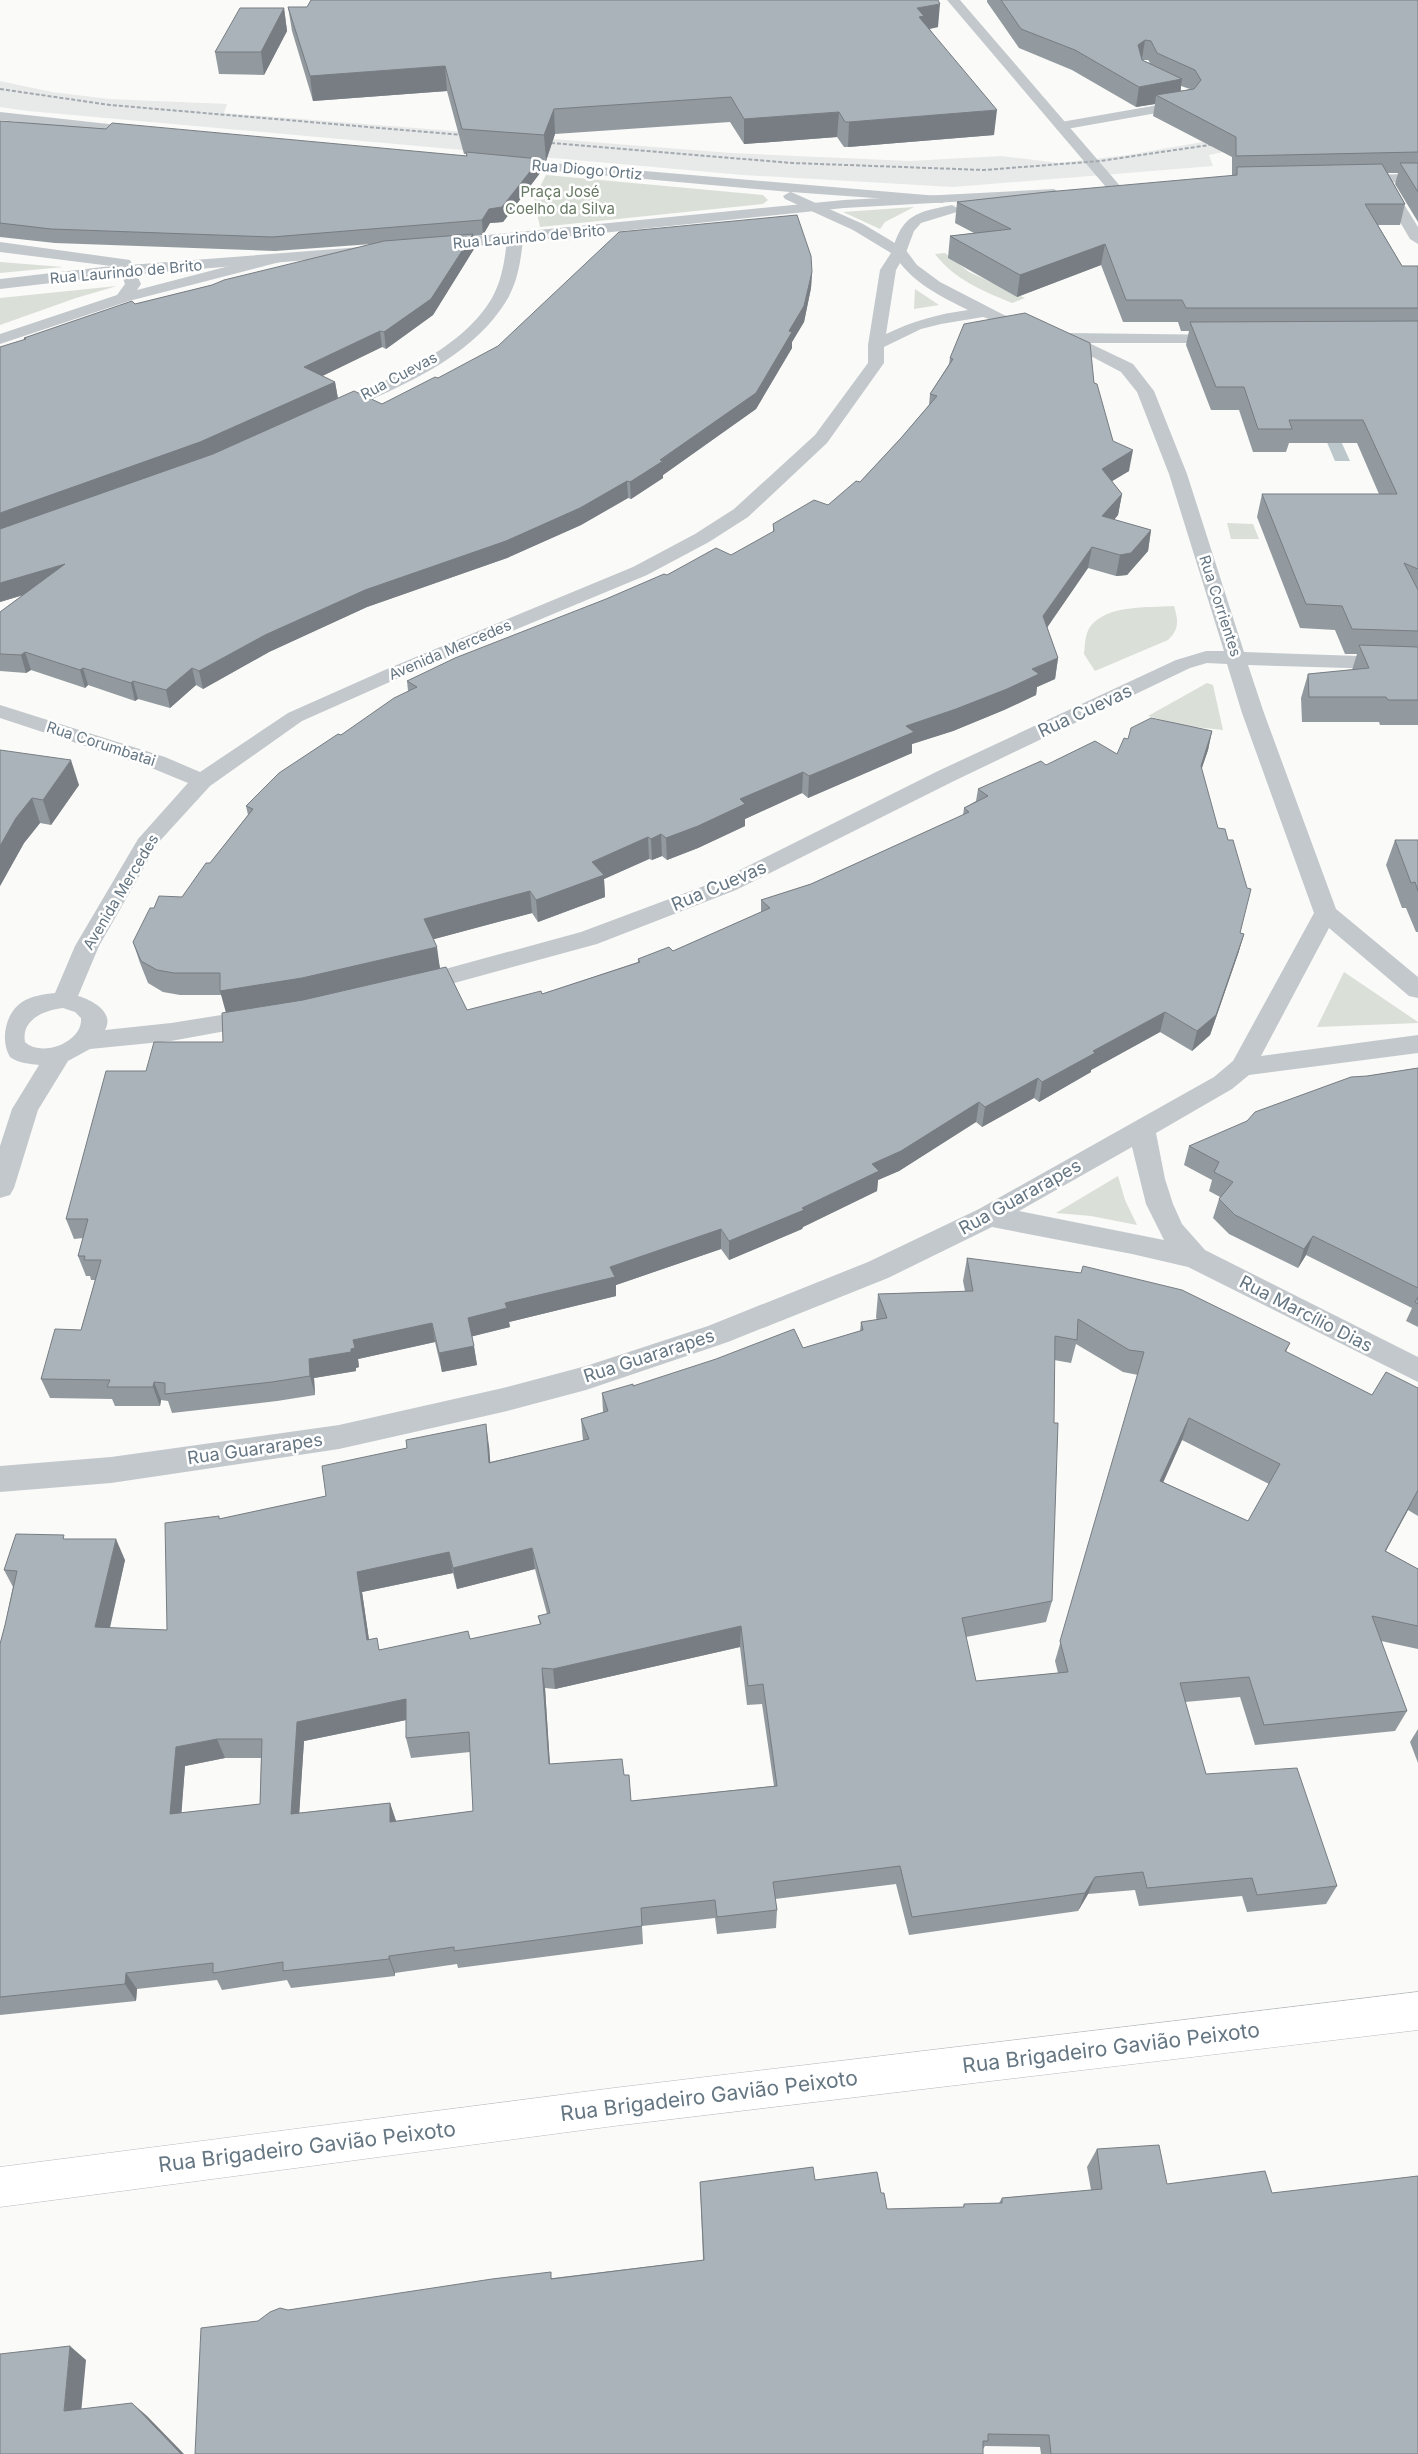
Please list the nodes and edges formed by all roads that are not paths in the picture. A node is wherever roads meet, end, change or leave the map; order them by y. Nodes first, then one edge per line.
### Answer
1 (953, 0) edge
2 (1178, 91) edge
3 (0, 116) edge
4 (1061, 126) junction
5 (159, 133) edge
6 (492, 162) edge
7 (1382, 178) junction
8 (1418, 178) edge
9 (1335, 180) edge
10 (756, 184) junction
11 (1131, 189) edge
12 (1116, 190) junction
13 (1098, 191) edge
14 (1070, 192) edge
15 (1034, 194) junction
16 (938, 200) junction
17 (791, 204) junction
18 (823, 210) junction
19 (515, 239) junction
20 (1418, 240) edge
21 (0, 247) edge
22 (421, 247) edge
23 (372, 251) edge
24 (900, 252) junction
25 (275, 260) junction
26 (129, 271) junction
27 (0, 284) edge
28 (123, 298) junction
29 (985, 312) junction
30 (1066, 338) junction
31 (1244, 338) edge
32 (0, 339) edge
33 (876, 345) junction
34 (314, 419) edge
35 (1237, 658) junction
36 (1418, 664) edge
37 (0, 711) edge
38 (202, 781) junction
39 (1326, 913) junction
40 (396, 990) edge
41 (1418, 990) edge
42 (64, 1000) junction
43 (278, 1014) edge
44 (6, 1027) edge
45 (91, 1030) junction
46 (1418, 1044) edge
47 (26, 1055) junction
48 (58, 1056) junction
49 (1242, 1067) junction
50 (25, 1110) junction
51 (1142, 1129) junction
52 (0, 1188) edge
53 (989, 1216) junction
54 (1195, 1258) junction
55 (1418, 1370) edge
56 (0, 1479) edge
57 (1418, 2011) edge
58 (0, 2187) edge

1 - 4 street
2 - 4 street
3 - 5 street
4 - 12 street
6 - 10 street, Rua Diogo Ortiz
7 - 8 street
7 - 9 street
7 - 20 street
10 - 16 street, Rua Diogo Ortiz
10 - 17 street, Rua Diogo Ortiz
11 - 12 street
12 - 13 street
14 - 15 street
15 - 16 street
15 - 24 street, Avenida Mercedes
16 - 18 street
17 - 18 street
17 - 19 street, Rua Laurindo de Brito
18 - 24 street
19 - 22 street, Rua Laurindo de Brito
19 - 34 street, Rua Cuevas
21 - 26 street
23 - 25 street, Rua Laurindo de Brito
24 - 29 street
24 - 33 street, Avenida Mercedes
25 - 26 street, Rua Laurindo de Brito
25 - 28 street
26 - 27 street, Rua Laurindo de Brito
26 - 28 street
28 - 32 street
29 - 30 street
29 - 33 street
30 - 31 street
30 - 35 street, Rua Corrientes
33 - 38 street, Avenida Mercedes
35 - 36 street, Rua Cuevas
35 - 39 street, Rua Corrientes
35 - 40 street, Rua Cuevas
37 - 38 street, Rua Corumbatai
38 - 42 street, Avenida Mercedes
39 - 41 street
39 - 49 street
42 - 44 street
42 - 45 street
43 - 45 street
44 - 47 street
45 - 48 street
46 - 49 street
47 - 48 street
47 - 50 street
48 - 50 street
49 - 51 street, Rua Guararapes
50 - 52 street
51 - 53 street, Rua Guararapes
51 - 54 street, Rua Marcílio Dias
53 - 54 street, Rua Marcílio Dias
53 - 56 street, Rua Guararapes
54 - 55 street, Rua Marcílio Dias
57 - 58 main road, Rua Brigadeiro Gavião Peixoto

